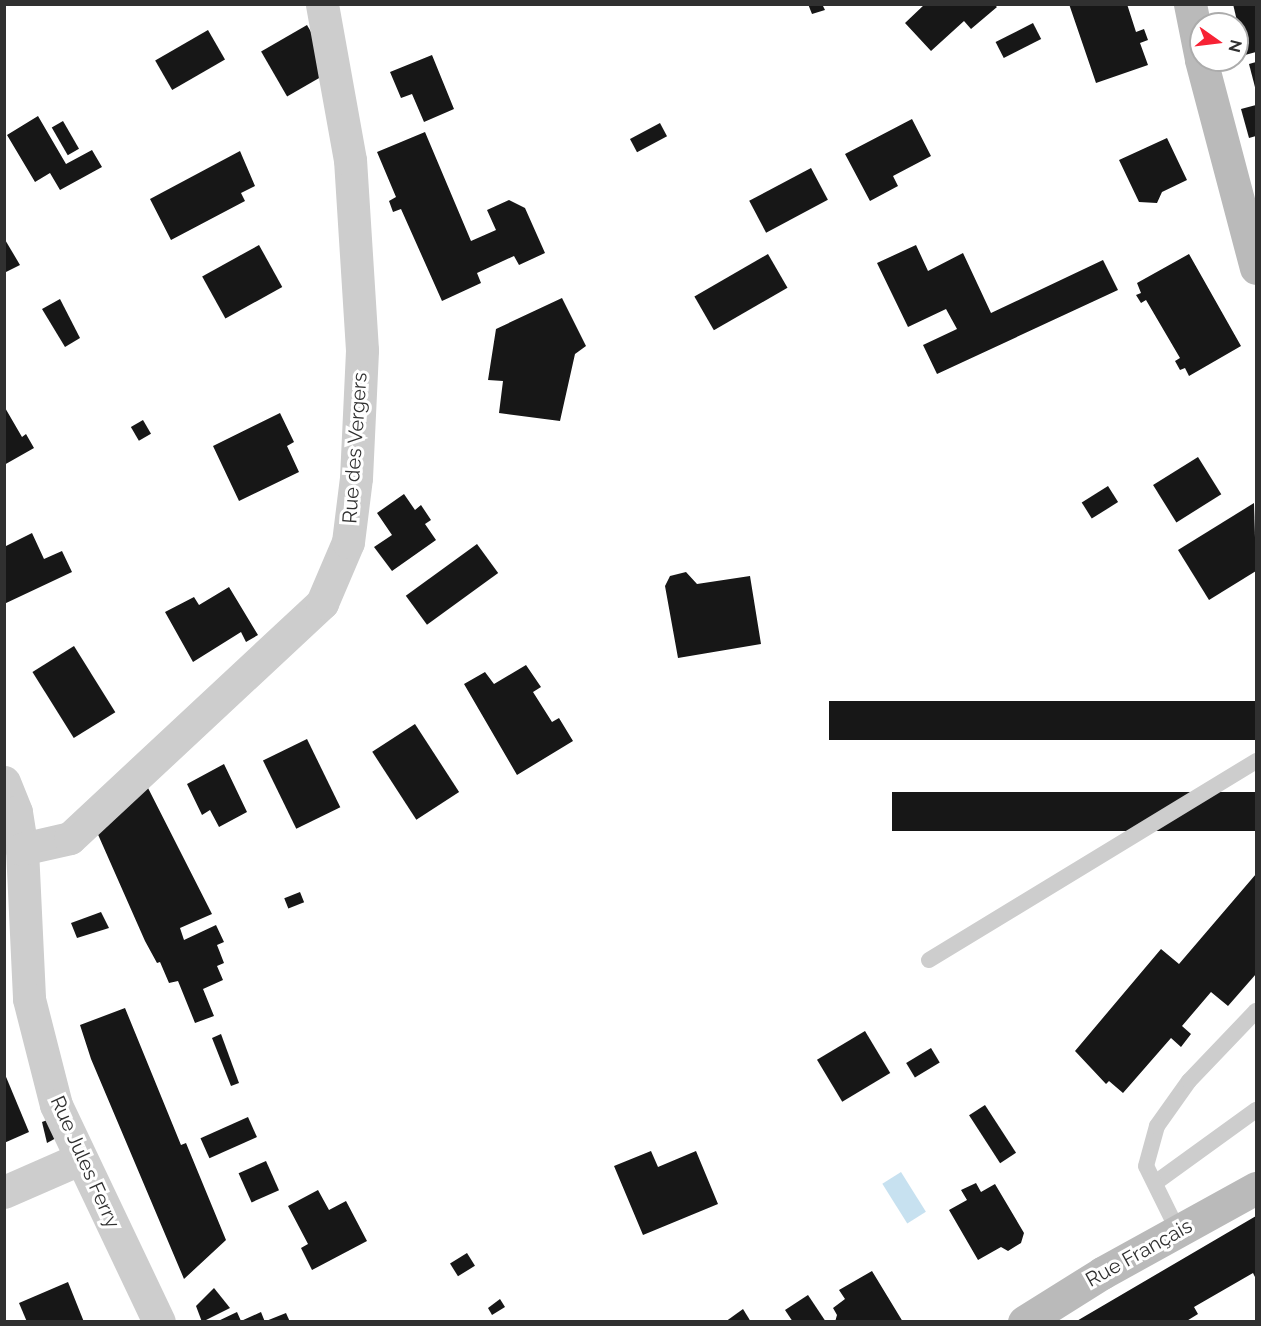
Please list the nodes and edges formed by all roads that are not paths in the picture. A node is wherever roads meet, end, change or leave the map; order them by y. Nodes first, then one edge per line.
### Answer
1 (322, 4) edge
2 (1204, 72) edge
3 (1257, 268) edge
4 (1257, 761) edge
5 (4, 782) edge
6 (22, 849) junction
7 (929, 960) dead end
8 (1257, 1011) edge
9 (1257, 1110) edge
10 (79, 1159) junction
11 (1155, 1184) junction
12 (1257, 1188) edge
13 (4, 1192) edge
14 (1178, 1231) junction
15 (159, 1322) edge
16 (1024, 1322) edge

1 - 6 street, Rue des Vergers
2 - 3 street
4 - 7 lane
5 - 6 street, Rue Jules Ferry
6 - 10 street, Rue Jules Ferry
8 - 11 lane
9 - 11 lane
10 - 13 street
10 - 15 street, Rue Jules Ferry
11 - 14 lane
12 - 14 street, Rue Français
14 - 16 street, Rue Français

